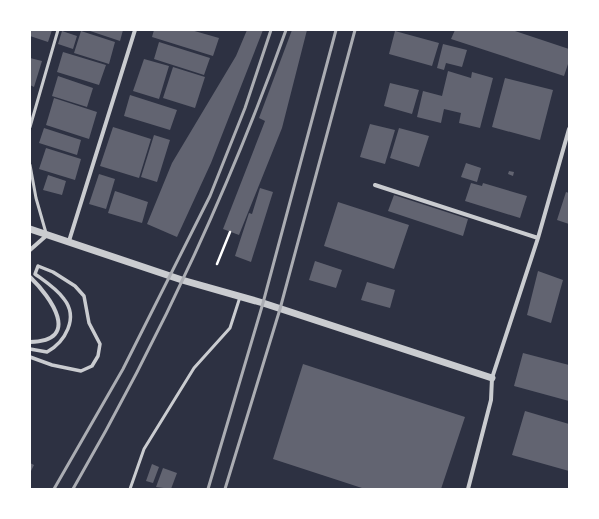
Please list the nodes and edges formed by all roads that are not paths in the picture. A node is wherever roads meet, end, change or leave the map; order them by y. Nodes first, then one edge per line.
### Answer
1 (58, 30) edge
2 (135, 30) edge
3 (30, 128) edge
4 (569, 129) edge
5 (30, 165) edge
6 (375, 185) dead end
7 (30, 229) edge
8 (47, 235) junction
9 (538, 238) junction
10 (69, 241) junction
11 (30, 250) edge
12 (30, 277) edge
13 (240, 297) junction
14 (30, 342) edge
15 (30, 349) edge
16 (30, 357) edge
17 (492, 378) junction
18 (130, 489) edge
19 (468, 489) edge

1 - 3 lane
2 - 10 street
4 - 9 street
5 - 8 lane
6 - 9 street
7 - 8 street
8 - 10 street
8 - 11 street
9 - 17 street
10 - 13 street
12 - 14 street
13 - 17 street
13 - 18 lane
15 - 16 street
17 - 19 street

